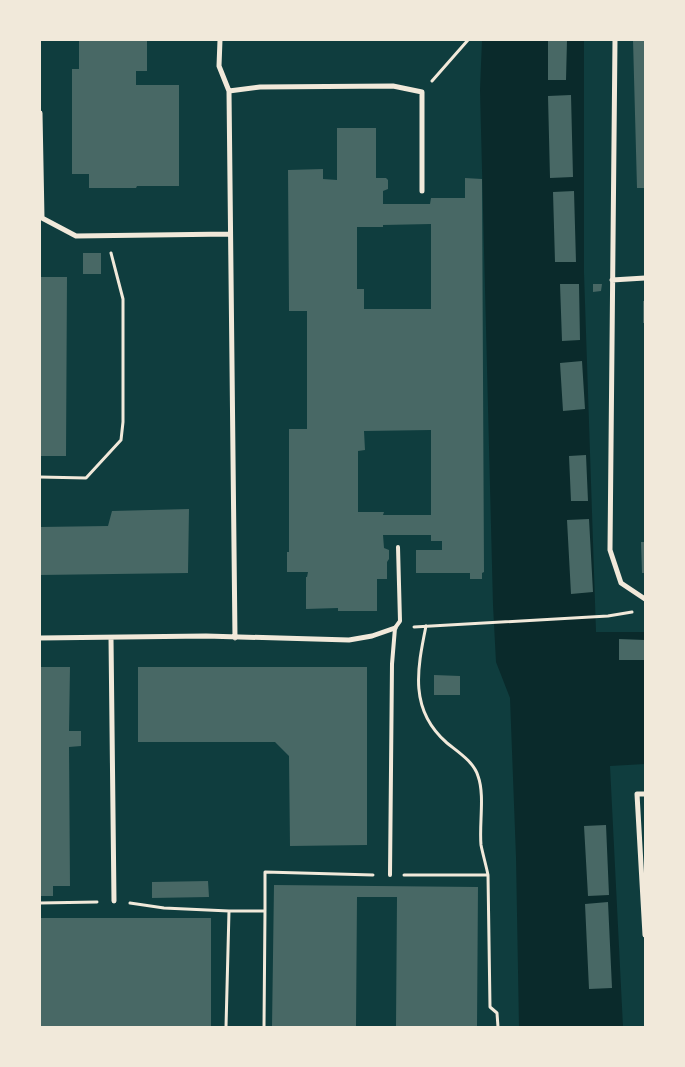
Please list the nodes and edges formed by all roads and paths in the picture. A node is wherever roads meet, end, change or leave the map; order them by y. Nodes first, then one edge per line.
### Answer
1 (220, 40) edge
2 (468, 40) edge
3 (615, 40) edge
4 (228, 91) junction
5 (422, 92) junction
6 (40, 113) edge
7 (422, 190) dead end
8 (41, 218) edge
9 (230, 234) junction
10 (107, 235) junction
11 (645, 278) edge
12 (612, 280) junction
13 (40, 477) edge
14 (398, 547) dead end
15 (645, 599) edge
16 (641, 610) dead end
17 (426, 626) junction
18 (396, 628) junction
19 (40, 638) edge
20 (112, 638) junction
21 (235, 638) junction
22 (645, 794) edge
23 (390, 875) junction
24 (488, 875) junction
25 (114, 901) junction
26 (40, 903) edge
27 (229, 910) junction
28 (265, 911) junction
29 (645, 935) edge
30 (226, 1027) edge
31 (264, 1027) edge
32 (498, 1027) edge

1 - 4 street
2 - 5 path
3 - 12 street
4 - 5 street
4 - 9 street
5 - 7 street
6 - 8 street
8 - 10 street
9 - 10 street
9 - 21 street
10 - 13 path
11 - 12 street
12 - 15 street
14 - 18 lane
16 - 17 path
17 - 18 path
17 - 24 path
18 - 21 street
18 - 23 lane
19 - 20 street
20 - 21 street
20 - 25 street
22 - 29 street
23 - 24 path
23 - 28 path
24 - 32 path
25 - 26 path
25 - 27 path
27 - 28 path
27 - 30 path
28 - 31 path

